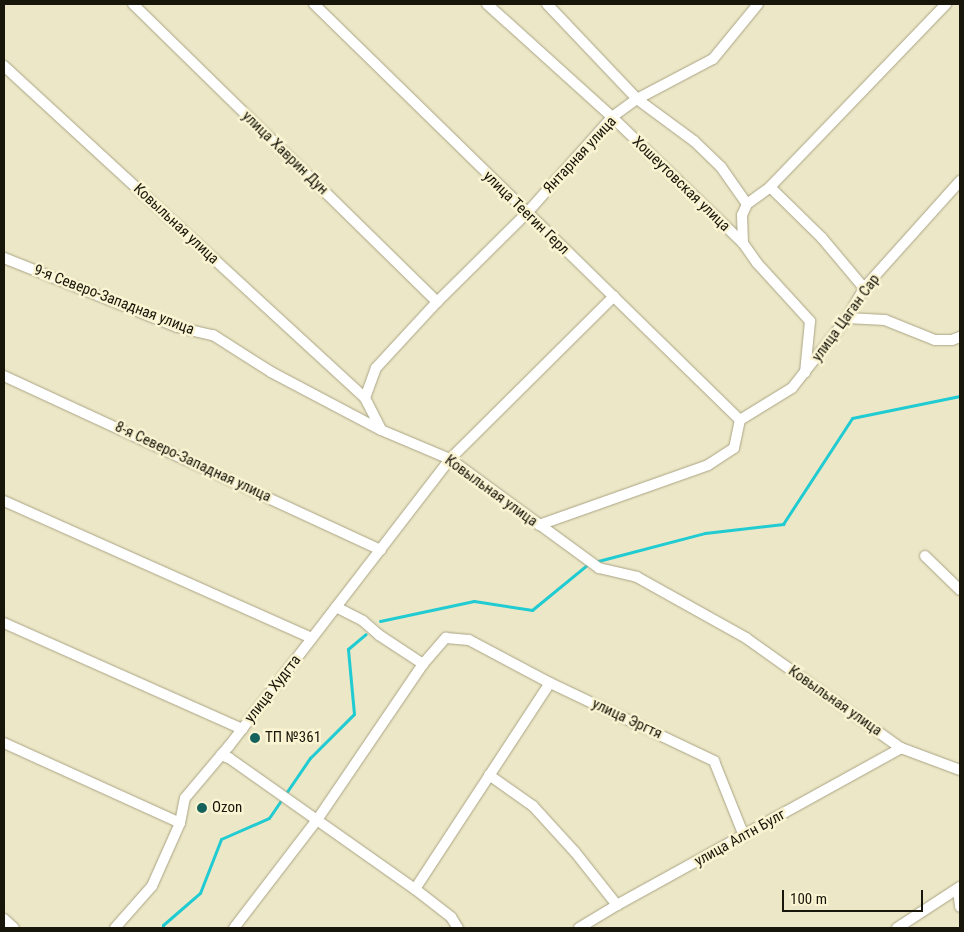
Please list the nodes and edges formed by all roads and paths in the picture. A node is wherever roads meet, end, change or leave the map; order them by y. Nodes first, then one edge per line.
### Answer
1 (133, 4) edge
2 (314, 4) edge
3 (487, 4) edge
4 (547, 4) edge
5 (946, 4) edge
6 (753, 6) edge
7 (4, 66) edge
8 (637, 99) junction
9 (612, 117) junction
10 (960, 181) edge
11 (770, 187) junction
12 (747, 204) junction
13 (526, 214) junction
14 (742, 243) junction
15 (4, 258) edge
16 (864, 288) junction
17 (614, 296) junction
18 (437, 302) junction
19 (847, 318) junction
20 (960, 337) edge
21 (805, 373) junction
22 (4, 376) edge
23 (365, 398) junction
24 (740, 420) junction
25 (381, 430) junction
26 (450, 459) junction
27 (4, 501) edge
28 (539, 525) junction
29 (381, 550) junction
30 (925, 556) dead end
31 (960, 590) edge
32 (336, 607) junction
33 (4, 623) edge
34 (312, 638) junction
35 (423, 664) junction
36 (550, 683) junction
37 (242, 729) junction
38 (4, 742) edge
39 (902, 748) junction
40 (222, 755) junction
41 (960, 770) edge
42 (489, 775) junction
43 (317, 820) junction
44 (180, 823) junction
45 (744, 836) junction
46 (959, 888) edge
47 (415, 889) junction
48 (617, 905) junction
49 (960, 907) edge
50 (4, 919) edge
51 (14, 928) edge
52 (115, 928) edge
53 (234, 928) edge
54 (458, 928) edge
55 (583, 928) edge
56 (897, 928) edge

1 - 18 street, улица Хаврин Дун
2 - 13 street, улица Теегин Герл
3 - 9 street, Хошеутовская улица
4 - 8 street
5 - 11 street
6 - 8 street, Янтарная улица
7 - 23 street, Ковыльная улица
8 - 9 street, Янтарная улица
8 - 12 street
9 - 13 street, Янтарная улица
9 - 14 street, Хошеутовская улица
10 - 16 street, улица Цаган Сар
11 - 12 street
11 - 16 street
12 - 14 street
13 - 17 street, улица Теегин Герл
13 - 18 street, Янтарная улица
14 - 21 street, Хошеутовская улица
15 - 25 street, 9-я Северо-Западная улица
16 - 19 street, улица Цаган Сар
17 - 24 street, улица Теегин Герл
17 - 26 street, улица Худгта
18 - 23 street, Янтарная улица
19 - 20 street
19 - 21 street, улица Цаган Сар
21 - 24 street, улица Цаган Сар
22 - 29 street, 8-я Северо-Западная улица
23 - 25 street, Ковыльная улица
24 - 28 street
25 - 26 street, Ковыльная улица
26 - 28 street, Ковыльная улица
26 - 29 street, улица Худгта
27 - 34 street
28 - 39 street, Ковыльная улица
29 - 32 street, улица Худгта
30 - 31 street
32 - 34 street, улица Худгта
32 - 35 street
33 - 37 street
34 - 37 street, улица Худгта
35 - 36 street, улица Эргтя
35 - 43 street
36 - 42 street
36 - 45 street, улица Эргтя
37 - 40 street, улица Худгта
38 - 44 street
39 - 41 street, Ковыльная улица
39 - 45 street, улица Алтн Булг
40 - 43 street
40 - 44 street, улица Худгта
42 - 47 street
42 - 48 street
43 - 47 street
43 - 53 street
44 - 52 street, улица Худгта
45 - 48 street, улица Алтн Булг
46 - 49 street
46 - 56 street
47 - 54 street
48 - 55 street, улица Алтн Булг
50 - 51 street

